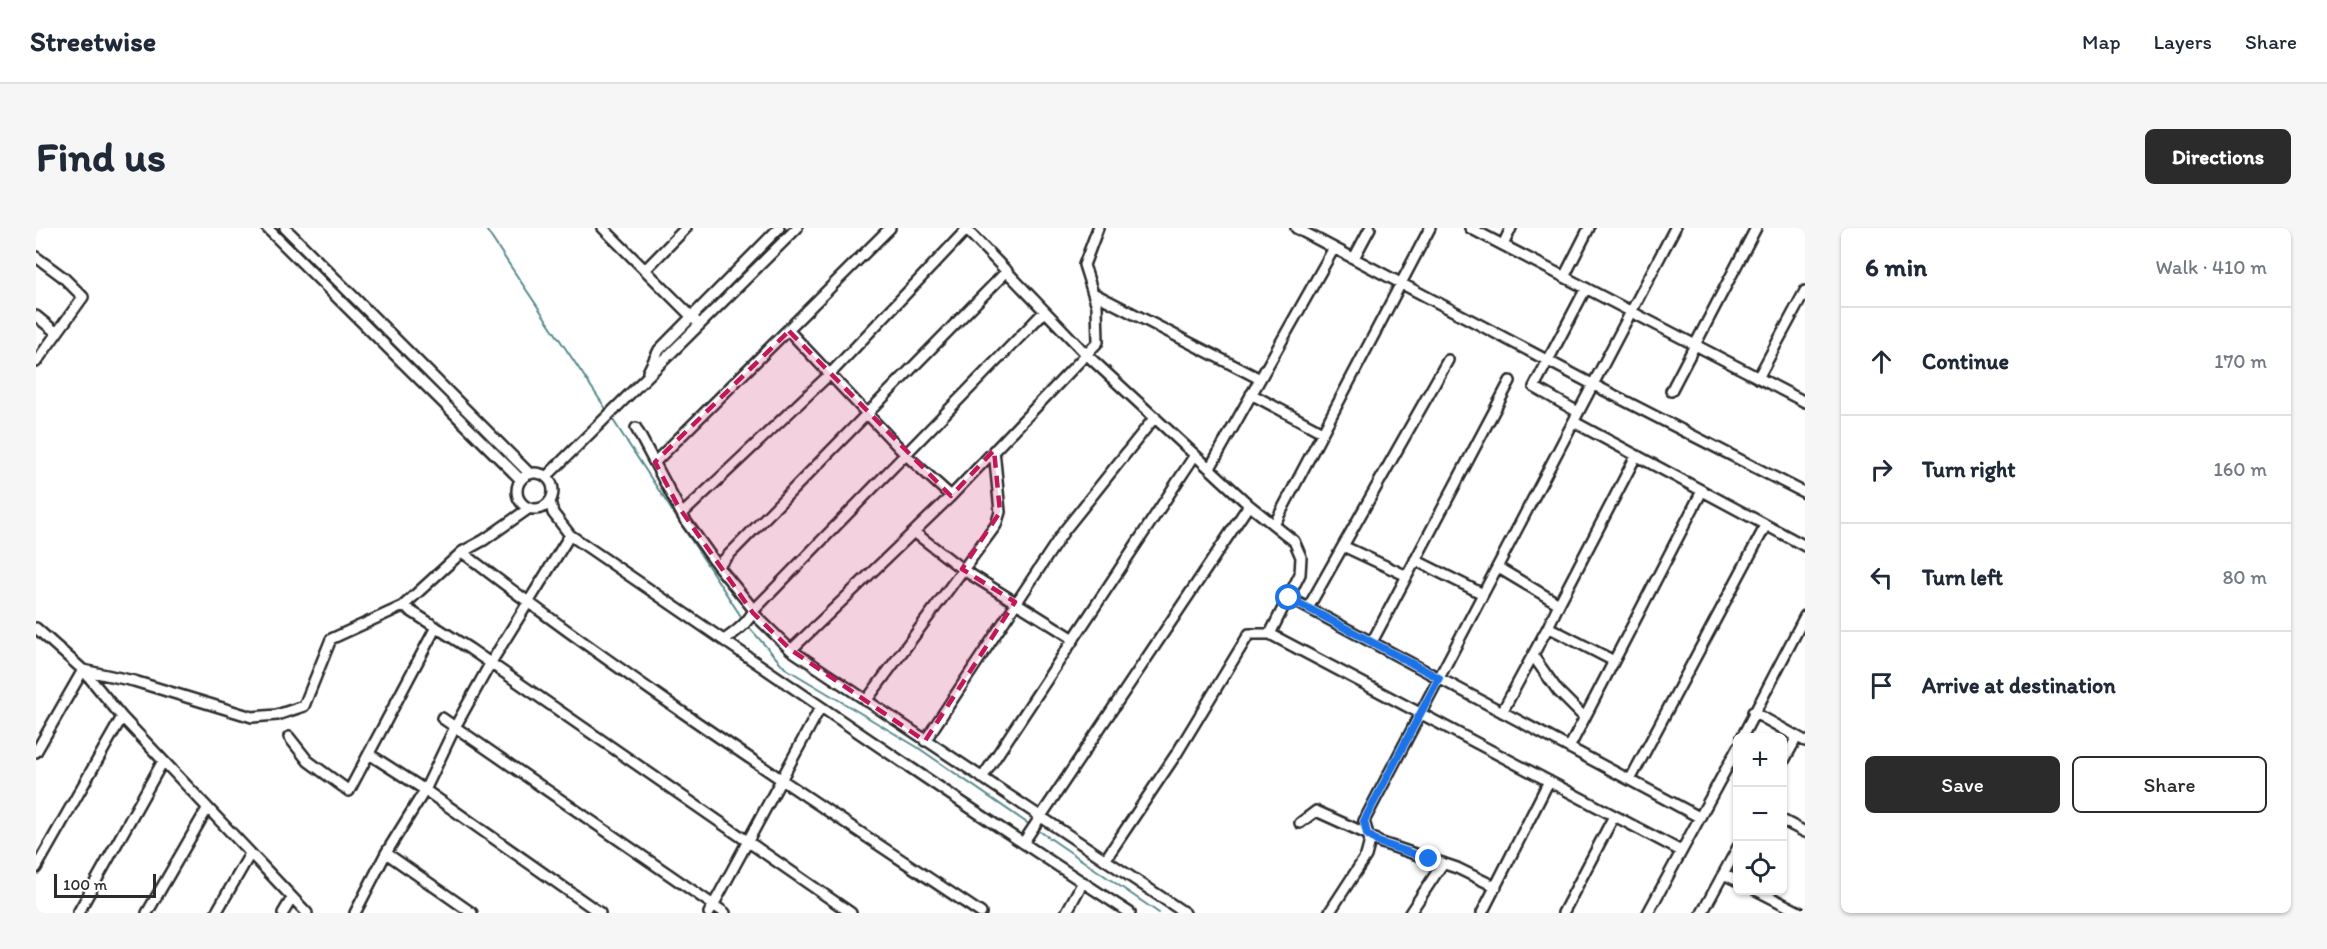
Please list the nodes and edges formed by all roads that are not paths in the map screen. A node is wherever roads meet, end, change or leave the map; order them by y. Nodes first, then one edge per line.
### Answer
1 (267, 228) edge
2 (285, 228) edge
3 (603, 228) edge
4 (686, 228) edge
5 (779, 228) edge
6 (797, 228) edge
7 (890, 228) edge
8 (967, 228) edge
9 (1098, 228) edge
10 (1296, 228) edge
11 (1319, 228) edge
12 (1370, 228) edge
13 (1430, 228) edge
14 (1470, 228) edge
15 (1511, 228) edge
16 (1589, 228) edge
17 (1675, 228) edge
18 (1756, 228) edge
19 (1314, 237) junction
20 (1503, 245) junction
21 (1334, 248) junction
22 (36, 257) edge
23 (1354, 258) junction
24 (645, 270) junction
25 (1006, 271) junction
26 (1564, 277) junction
27 (1401, 282) junction
28 (1586, 288) junction
29 (1805, 291) edge
30 (1093, 293) junction
31 (1630, 311) junction
32 (1044, 312) junction
33 (36, 316) edge
34 (692, 317) junction
35 (700, 324) junction
36 (789, 331) junction
37 (57, 333) junction
38 (1695, 345) junction
39 (1086, 354) junction
40 (1448, 360) dead end
41 (1548, 360) junction
42 (36, 362) edge
43 (830, 374) junction
44 (1758, 378) junction
45 (644, 380) junction
46 (1260, 380) junction
47 (1510, 381) dead end
48 (1592, 384) junction
49 (1671, 391) dead end
50 (1251, 394) junction
51 (1805, 402) edge
52 (1578, 412) junction
53 (866, 413) junction
54 (1155, 417) junction
55 (1574, 422) junction
56 (636, 428) dead end
57 (1322, 432) junction
58 (994, 450) junction
59 (906, 455) junction
60 (1195, 455) junction
61 (1636, 456) junction
62 (655, 462) junction
63 (1210, 468) junction
64 (530, 474) junction
65 (546, 477) junction
66 (520, 480) junction
67 (1702, 491) junction
68 (1805, 493) edge
69 (951, 496) junction
70 (550, 501) junction
71 (1250, 505) junction
72 (528, 509) junction
73 (682, 514) junction
74 (1274, 525) junction
75 (1766, 525) junction
76 (914, 532) junction
77 (570, 535) junction
78 (1343, 546) junction
79 (1805, 546) edge
80 (462, 552) junction
81 (1415, 560) junction
82 (718, 566) junction
83 (1497, 567) junction
84 (962, 569) junction
85 (1407, 576) junction
86 (1483, 594) junction
87 (1289, 598) junction
88 (1015, 603) junction
89 (529, 604) junction
90 (1559, 604) junction
91 (403, 606) junction
92 (1308, 608) junction
93 (752, 613) junction
94 (1805, 616) edge
95 (436, 627) junction
96 (1548, 627) junction
97 (37, 630) edge
98 (1270, 634) junction
99 (1074, 639) junction
100 (724, 640) junction
101 (1372, 642) junction
102 (790, 650) junction
103 (1533, 656) junction
104 (1614, 661) junction
105 (490, 664) junction
106 (83, 670) junction
107 (1439, 678) junction
108 (866, 701) junction
109 (820, 708) junction
110 (1502, 712) junction
111 (1753, 712) junction
112 (1420, 713) junction
113 (122, 717) junction
114 (1584, 717) junction
115 (442, 718) dead end
116 (455, 727) junction
117 (1744, 733) edge
118 (289, 737) dead end
119 (1801, 739) edge
120 (925, 741) junction
121 (1569, 748) junction
122 (36, 752) edge
123 (369, 754) junction
124 (1733, 754) edge
125 (1787, 757) edge
126 (163, 761) junction
127 (982, 778) junction
128 (781, 780) junction
129 (1630, 780) junction
130 (1549, 781) junction
131 (425, 790) junction
132 (207, 808) junction
133 (1614, 816) junction
134 (1041, 818) junction
135 (1699, 818) junction
136 (1300, 823) dead end
137 (1787, 823) edge
138 (1805, 832) edge
139 (1367, 834) junction
140 (747, 842) junction
141 (1023, 843) junction
142 (1681, 851) junction
143 (386, 853) junction
144 (250, 854) junction
145 (1733, 855) edge
146 (1105, 860) junction
147 (1443, 863) junction
148 (36, 868) edge
149 (1723, 874) junction
150 (1733, 879) edge
151 (1083, 882) junction
152 (1496, 887) junction
153 (1764, 895) edge
154 (292, 898) junction
155 (711, 909) edge
156 (78, 913) edge
157 (147, 913) edge
158 (216, 913) edge
159 (283, 913) edge
160 (307, 913) edge
161 (355, 913) edge
162 (472, 913) edge
163 (600, 913) edge
164 (725, 913) edge
165 (851, 913) edge
166 (981, 913) edge
167 (1066, 913) edge
168 (1130, 913) edge
169 (1185, 913) edge
170 (1329, 913) edge
171 (1410, 913) edge
172 (1482, 913) edge
173 (1563, 913) edge
174 (1648, 913) edge
175 (1702, 913) edge
176 (1801, 913) edge

1 - 66 street
2 - 64 street
3 - 24 street
4 - 24 street
5 - 34 street
6 - 35 street
7 - 36 street
8 - 25 street
8 - 43 street
9 - 30 street
10 - 19 street
11 - 19 street
12 - 23 street
13 - 27 street
14 - 20 street
15 - 20 street
16 - 26 street
17 - 31 street
18 - 38 street
19 - 21 street
20 - 26 street
21 - 23 street
21 - 46 street
22 - 37 street
23 - 27 street
24 - 34 street
25 - 32 street
25 - 53 street
26 - 28 street
27 - 41 street
27 - 57 street
28 - 31 street
28 - 41 street
29 - 44 street
30 - 39 street
30 - 46 street
31 - 38 street
31 - 48 street
32 - 39 street
32 - 59 street
33 - 37 street
34 - 35 street
34 - 45 street
35 - 45 street
36 - 43 street
36 - 62 street
37 - 42 street
38 - 44 street
38 - 49 street
39 - 54 street
39 - 58 street
40 - 78 street
41 - 48 street
41 - 52 street
43 - 53 street
43 - 73 street
44 - 51 street
45 - 65 street
46 - 50 street
47 - 81 street
48 - 52 street
48 - 68 street
50 - 57 street
50 - 63 street
52 - 55 street
53 - 59 street
53 - 82 street
54 - 60 street
54 - 88 street
55 - 61 street
55 - 83 street
56 - 62 street
57 - 74 street
58 - 69 street
58 - 84 street
59 - 69 street
59 - 93 street
60 - 63 street
60 - 99 street
61 - 67 street
61 - 90 street
62 - 73 street
63 - 71 street
64 - 65 street
64 - 66 street
65 - 70 street
66 - 72 street
67 - 75 street
67 - 104 street
69 - 76 street
70 - 72 street
70 - 77 street
71 - 74 street
71 - 134 street
72 - 80 street
73 - 82 street
74 - 87 street
75 - 79 street
75 - 129 street
76 - 84 street
76 - 102 street
77 - 89 street
77 - 100 street
78 - 85 street
78 - 92 street
80 - 89 street
80 - 91 street
81 - 85 street
81 - 86 street
82 - 93 street
83 - 86 street
83 - 90 street
84 - 88 street
84 - 108 street
85 - 101 street
86 - 107 street
87 - 92 street
87 - 98 street
88 - 99 street
88 - 120 street
89 - 105 street
89 - 128 street
90 - 96 street
91 - 95 street
91 - 106 street
92 - 101 street
93 - 100 street
93 - 102 street
94 - 111 street
95 - 105 street
95 - 123 street
96 - 103 street
96 - 104 street
97 - 106 street
98 - 112 street
98 - 146 street
99 - 127 street
100 - 109 street
101 - 107 street
102 - 108 street
103 - 110 street
103 - 114 street
104 - 114 street
105 - 116 street
105 - 140 street
106 - 113 street
106 - 122 street
107 - 110 street
107 - 112 street
108 - 120 street
109 - 128 street
109 - 141 street
110 - 121 street
111 - 117 street
111 - 119 street
112 - 130 street
112 - 139 street
113 - 126 street
113 - 148 street
114 - 121 street
115 - 116 street
116 - 131 street
116 - 155 street
118 - 123 street
119 - 125 street
120 - 127 street
121 - 129 street
123 - 131 street
124 - 135 street
126 - 132 street
126 - 156 street
127 - 134 street
128 - 140 street
128 - 166 street
129 - 135 street
130 - 133 street
130 - 152 street
131 - 143 street
131 - 163 street
132 - 144 street
132 - 157 street
133 - 142 street
133 - 173 street
134 - 141 street
134 - 146 street
135 - 142 street
136 - 139 street
137 - 138 street
139 - 147 street
139 - 170 street
140 - 155 street
140 - 165 street
141 - 151 street
142 - 174 street
143 - 161 street
143 - 162 street
144 - 154 street
144 - 158 street
145 - 149 street
146 - 169 street
147 - 152 street
147 - 171 street
149 - 150 street
149 - 175 street
151 - 167 street
151 - 168 street
152 - 172 street
153 - 176 street
154 - 159 street
154 - 160 street
155 - 164 street

